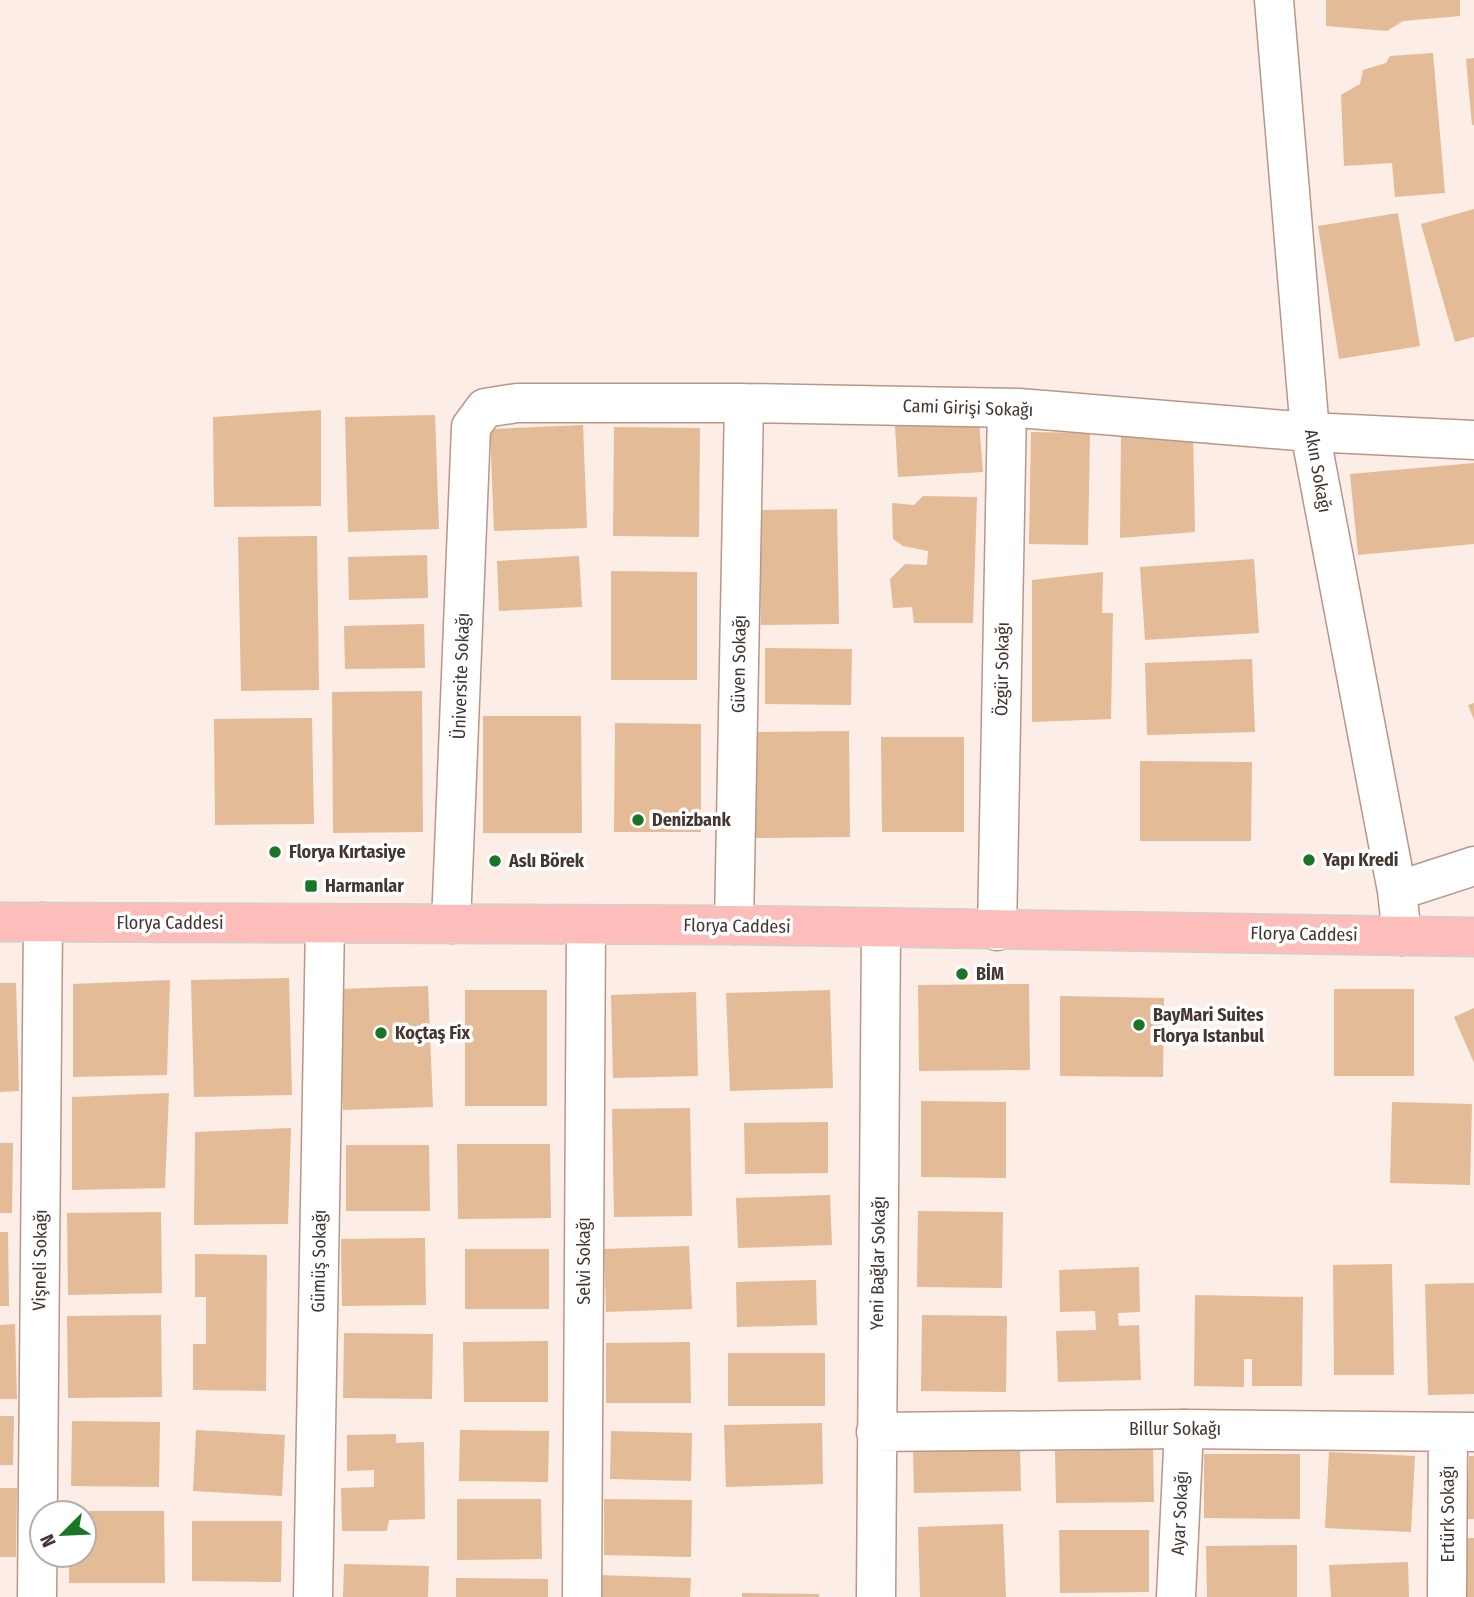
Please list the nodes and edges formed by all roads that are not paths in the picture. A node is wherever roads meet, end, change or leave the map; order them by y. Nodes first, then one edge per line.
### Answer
1 (1274, 0) edge
2 (744, 403) junction
3 (1007, 408) junction
4 (471, 427) joint
5 (1310, 432) junction
6 (1474, 440) edge
7 (1474, 866) edge
8 (1397, 891) junction
9 (0, 922) edge
10 (43, 922) junction
11 (325, 924) junction
12 (451, 924) junction
13 (586, 925) junction
14 (734, 925) junction
15 (881, 929) junction
16 (997, 931) junction
17 (1402, 936) junction
18 (1474, 937) edge
19 (1184, 1429) junction
20 (876, 1432) junction
21 (1461, 1432) edge
22 (37, 1597) edge
23 (313, 1597) edge
24 (582, 1597) edge
25 (876, 1597) edge
26 (1176, 1597) edge
27 (1447, 1597) edge

1 - 5 street, Akın Sokağı
2 - 3 street, Cami Girişi Sokağı
2 - 4 street, Cami Girişi Sokağı
2 - 14 street, Güven Sokağı
3 - 5 street, Cami Girişi Sokağı
3 - 16 street, Özgür Sokağı
4 - 12 street, Üniversite Sokağı
5 - 6 street, Cami Girişi Sokağı
5 - 8 street, Akın Sokağı
7 - 8 street
8 - 17 street, Akın Sokağı
9 - 10 main road, Florya Caddesi
10 - 11 main road, Florya Caddesi
10 - 22 street, Vişneli Sokağı
11 - 12 main road, Florya Caddesi
11 - 23 street, Gümüş Sokağı
12 - 13 main road, Florya Caddesi
13 - 14 main road, Florya Caddesi
13 - 24 street, Selvi Sokağı
14 - 15 main road, Florya Caddesi
15 - 16 main road, Florya Caddesi
15 - 20 street, Yeni Bağlar Sokağı
16 - 17 main road, Florya Caddesi
17 - 18 main road, Florya Caddesi
19 - 20 street, Billur Sokağı
19 - 21 street, Billur Sokağı
19 - 26 street, Ayar Sokağı
20 - 25 street, Yeni Bağlar Sokağı
21 - 27 street, Ertürk Sokağı

